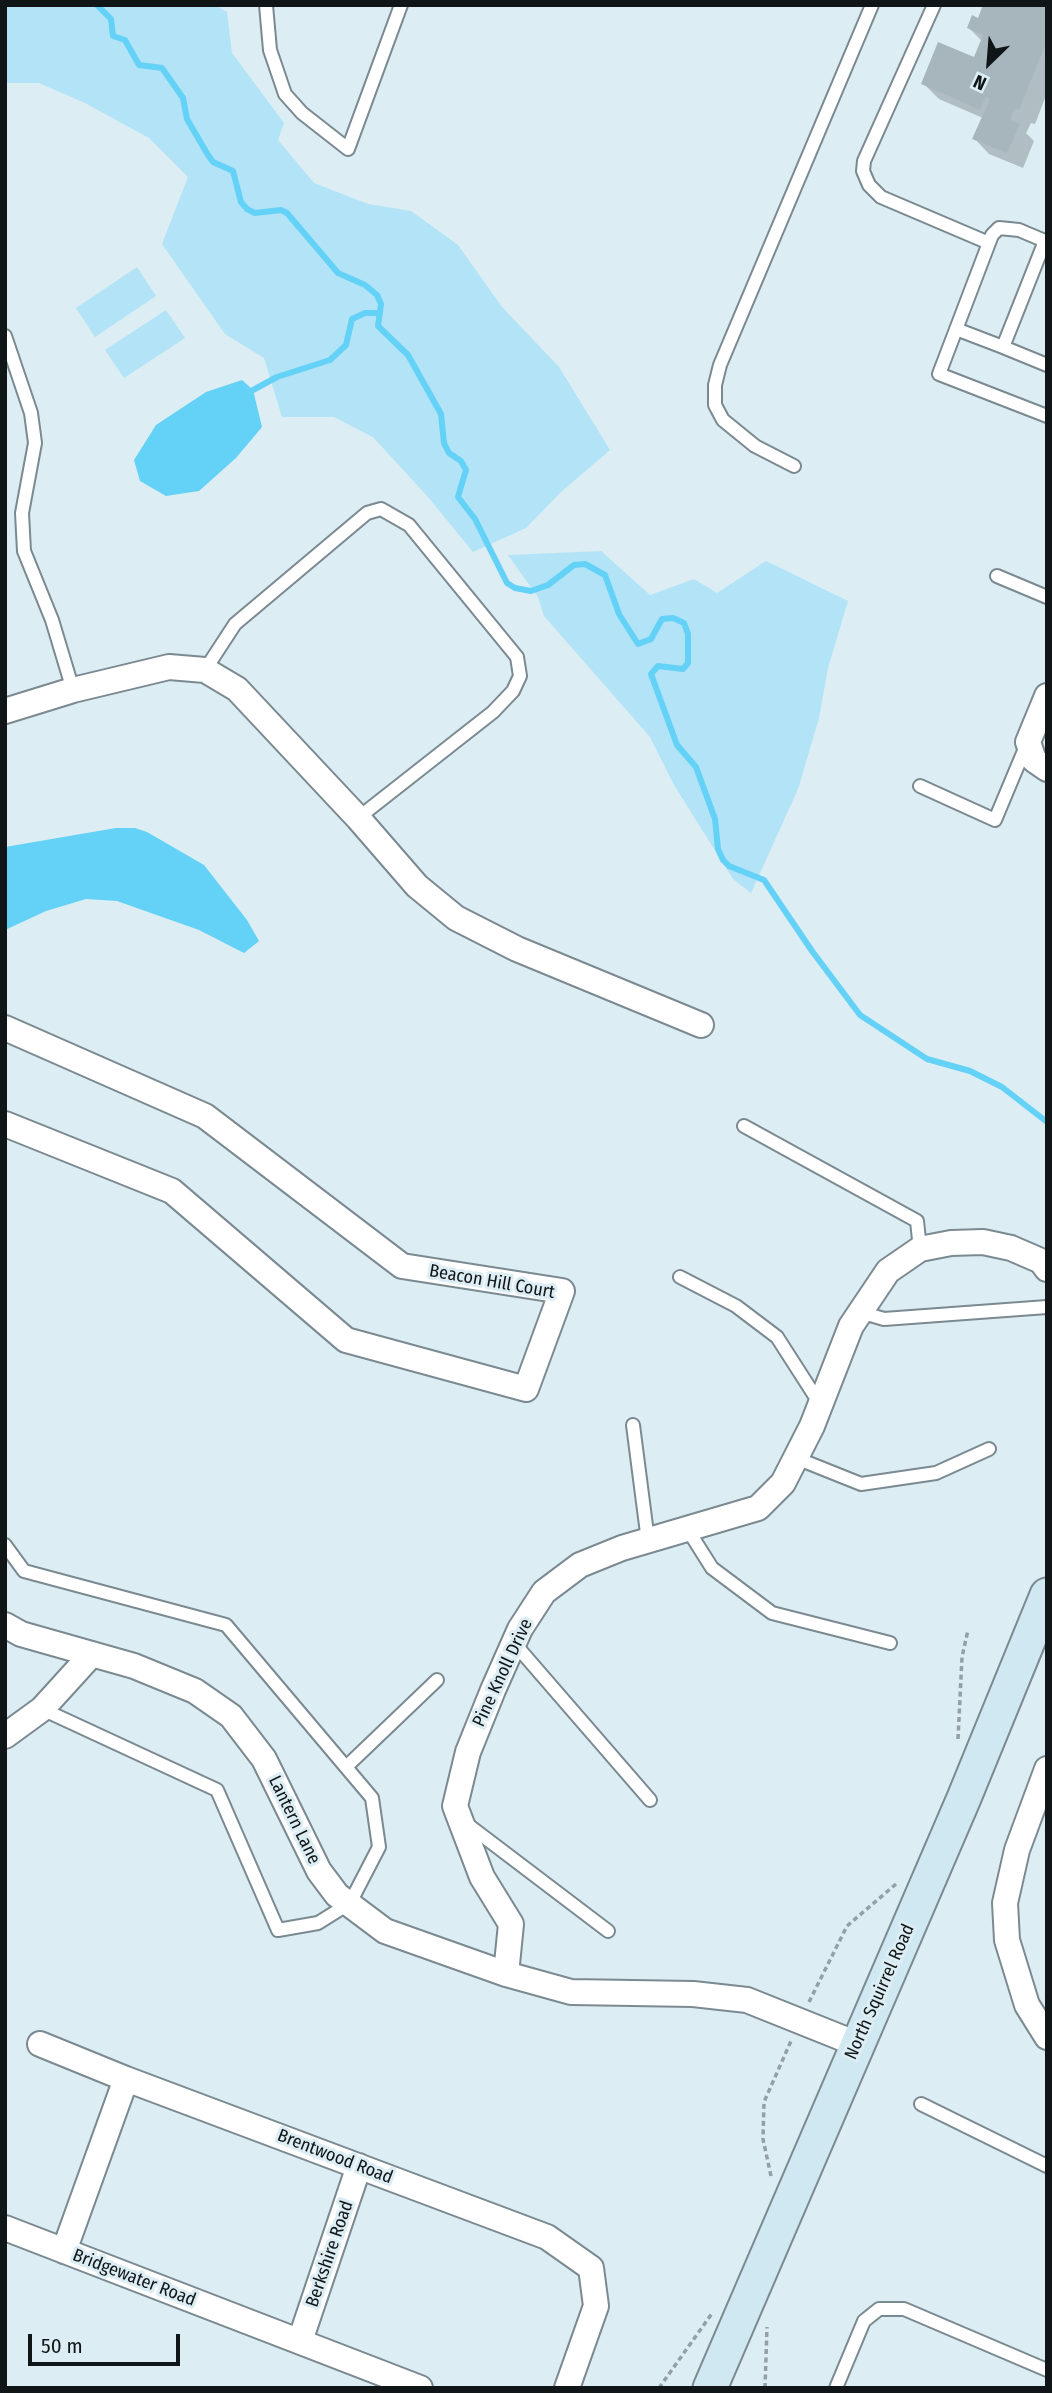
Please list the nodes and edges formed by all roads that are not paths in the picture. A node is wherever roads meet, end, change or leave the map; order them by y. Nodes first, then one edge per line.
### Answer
1 (266, 5) edge
2 (401, 5) edge
3 (872, 5) edge
4 (934, 5) edge
5 (989, 243) junction
6 (956, 329) junction
7 (5, 336) edge
8 (1003, 347) junction
9 (1047, 365) edge
10 (1047, 416) edge
11 (794, 466) dead end
12 (998, 576) dead end
13 (1047, 597) edge
14 (205, 670) junction
15 (73, 690) junction
16 (1047, 696) edge
17 (5, 711) edge
18 (1028, 742) junction
19 (1047, 769) edge
20 (920, 786) dead end
21 (358, 818) junction
22 (701, 1025) dead end
23 (5, 1028) edge
24 (5, 1124) edge
25 (744, 1126) dead end
26 (920, 1249) junction
27 (1047, 1269) edge
28 (680, 1277) dead end
29 (1047, 1307) edge
30 (860, 1312) junction
31 (820, 1404) junction
32 (633, 1425) dead end
33 (989, 1449) dead end
34 (796, 1458) junction
35 (688, 1530) junction
36 (648, 1541) junction
37 (5, 1545) edge
38 (1047, 1595) edge
39 (5, 1625) edge
40 (514, 1643) junction
41 (890, 1643) dead end
42 (92, 1654) junction
43 (437, 1680) dead end
44 (42, 1709) junction
45 (5, 1737) edge
46 (346, 1767) junction
47 (1047, 1769) edge
48 (650, 1800) dead end
49 (458, 1817) junction
50 (350, 1903) junction
51 (608, 1931) dead end
52 (506, 1974) junction
53 (1047, 2037) edge
54 (40, 2044) dead end
55 (857, 2044) junction
56 (126, 2079) junction
57 (921, 2104) dead end
58 (359, 2166) junction
59 (1047, 2166) edge
60 (5, 2228) edge
61 (64, 2250) junction
62 (300, 2341) junction
63 (1047, 2370) edge
64 (420, 2388) edge
65 (567, 2388) edge
66 (710, 2388) edge
67 (835, 2388) edge

1 - 2 lane
3 - 11 lane
4 - 5 lane
5 - 6 lane
5 - 8 lane
6 - 8 lane
6 - 10 lane
7 - 15 lane
8 - 9 lane
12 - 13 lane
14 - 15 street
14 - 21 street
14 - 21 lane
15 - 17 street
16 - 18 street
18 - 19 street
18 - 20 lane
21 - 22 street
23 - 24 street, Beacon Hill Court
25 - 26 lane
26 - 27 street, Pine Knoll Drive
26 - 30 street, Pine Knoll Drive
28 - 31 lane
29 - 30 lane
30 - 31 street, Pine Knoll Drive
31 - 34 street, Pine Knoll Drive
32 - 36 lane
33 - 34 lane
34 - 35 street, Pine Knoll Drive
35 - 36 street, Pine Knoll Drive
35 - 41 lane
36 - 40 street, Pine Knoll Drive
37 - 46 lane
38 - 55 street, North Squirrel Road
39 - 42 street, Lantern Lane
40 - 48 lane
40 - 49 street, Pine Knoll Drive
42 - 44 street
42 - 50 street, Lantern Lane
43 - 46 lane
44 - 45 street
44 - 50 lane
46 - 50 lane
47 - 53 street
49 - 51 lane
49 - 52 street, Pine Knoll Drive
50 - 52 street, Lantern Lane
52 - 55 street
54 - 56 street, Brentwood Road
55 - 66 street, North Squirrel Road
56 - 58 street, Brentwood Road
56 - 61 street
57 - 59 lane
58 - 62 street, Berkshire Road
58 - 65 street, Brentwood Road
60 - 61 street, Bridgewater Road
61 - 62 street, Bridgewater Road
62 - 64 street, Bridgewater Road
63 - 67 lane

